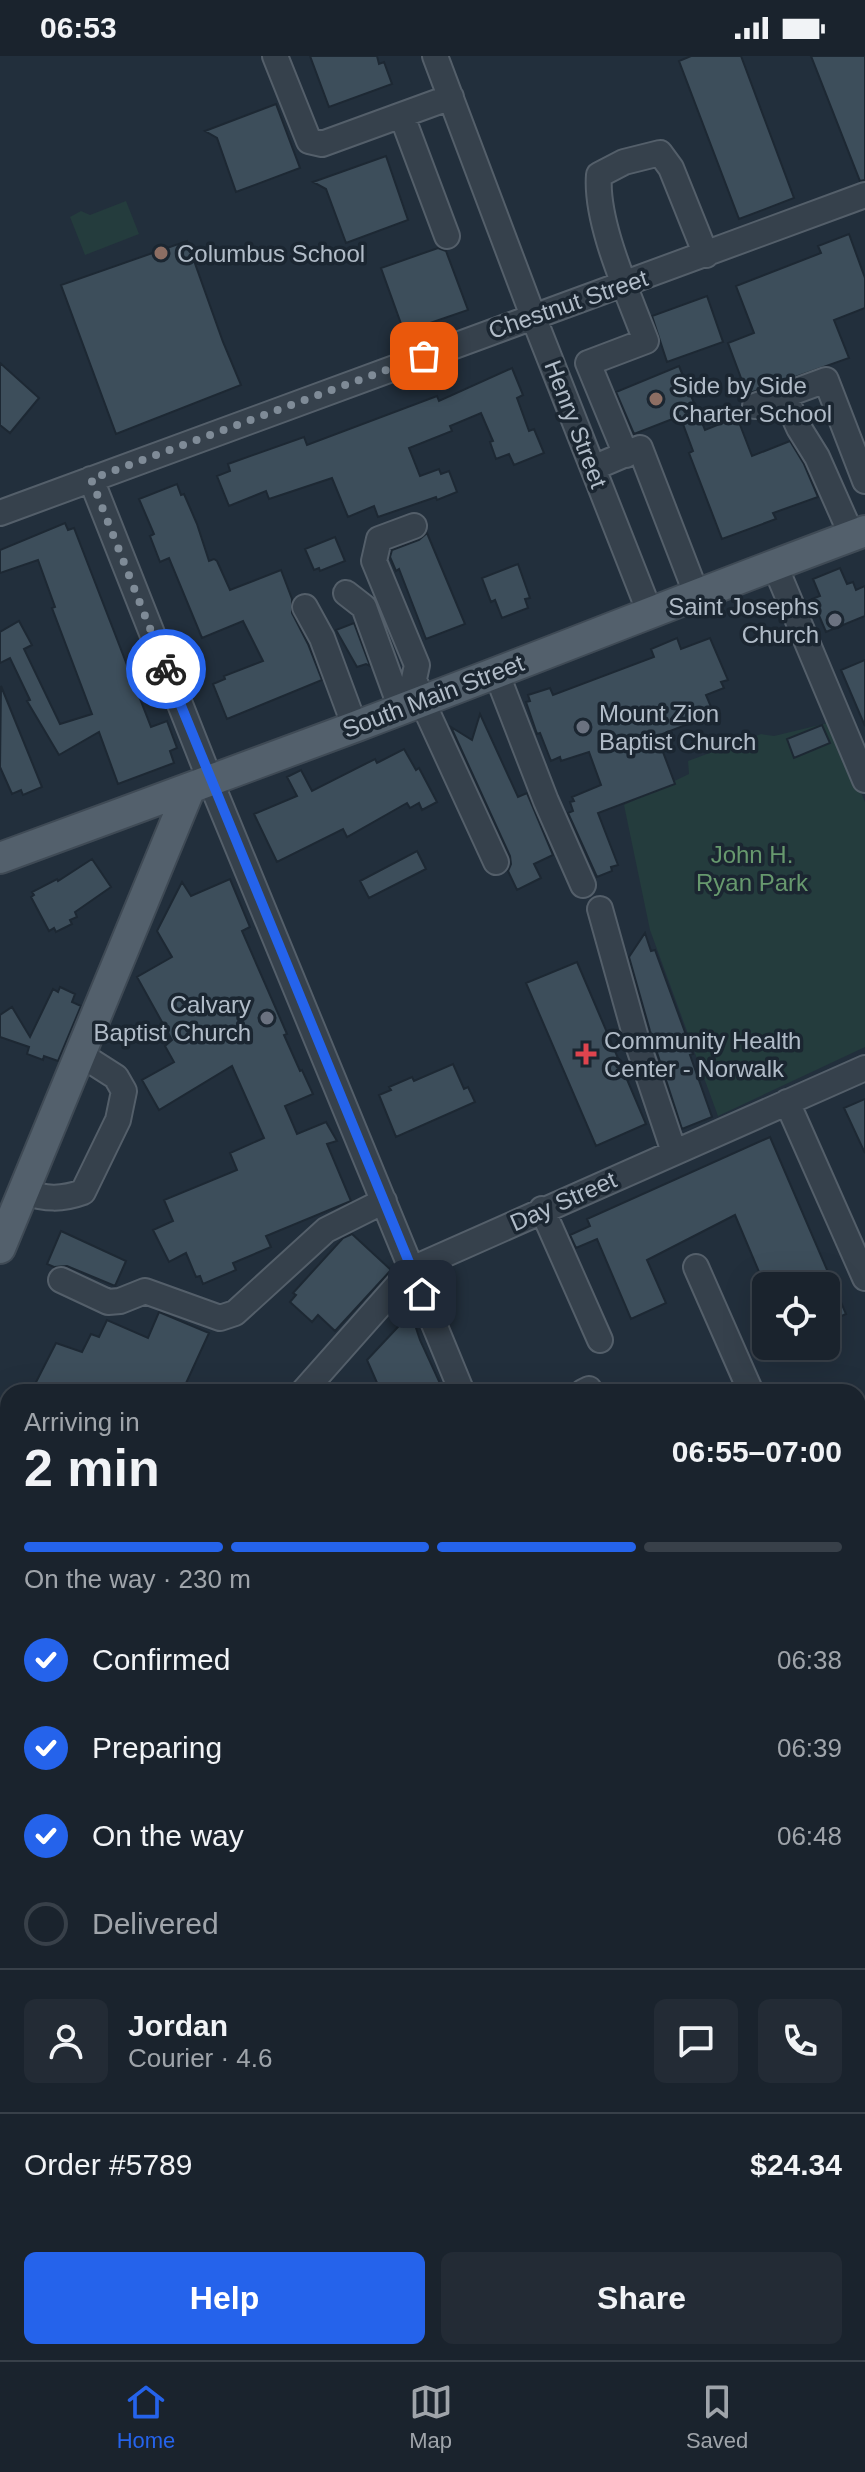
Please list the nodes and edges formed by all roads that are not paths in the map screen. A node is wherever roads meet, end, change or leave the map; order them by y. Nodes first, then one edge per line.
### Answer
1 (275, 56) edge
2 (435, 56) edge
3 (451, 97) junction
4 (402, 116) junction
5 (865, 195) edge
6 (447, 236) dead end
7 (706, 255) junction
8 (624, 285) junction
9 (533, 316) junction
10 (784, 395) junction
11 (755, 406) dead end
12 (626, 455) junction
13 (593, 468) junction
14 (91, 479) junction
15 (865, 481) edge
16 (0, 513) edge
17 (414, 526) dead end
18 (859, 534) edge
19 (775, 566) junction
20 (346, 593) dead end
21 (696, 593) junction
22 (305, 607) dead end
23 (650, 613) junction
24 (496, 672) junction
25 (412, 705) junction
26 (355, 727) junction
27 (865, 780) edge
28 (200, 784) junction
29 (0, 858) edge
30 (496, 862) dead end
31 (583, 885) dead end
32 (600, 909) dead end
33 (80, 1054) junction
34 (865, 1068) edge
35 (787, 1102) junction
36 (674, 1152) junction
37 (23, 1192) junction
38 (384, 1201) junction
39 (542, 1209) junction
40 (2, 1239) edge
41 (696, 1267) dead end
42 (412, 1269) junction
43 (865, 1278) edge
44 (61, 1280) dead end
45 (600, 1340) dead end
46 (310, 1384) edge
47 (459, 1384) edge
48 (747, 1384) edge

1 - 4 street
2 - 3 street, Henry Street
3 - 4 street
3 - 9 street, Henry Street
4 - 6 street
5 - 7 street, Chestnut Street
7 - 8 street, Chestnut Street
7 - 8 street
8 - 9 street, Chestnut Street
8 - 12 street
9 - 13 street, Henry Street
9 - 14 street, Chestnut Street
10 - 11 street
10 - 15 street
10 - 18 street
12 - 13 street
12 - 21 street
13 - 23 street, Henry Street
14 - 16 street, Chestnut Street
14 - 28 street
17 - 25 street
18 - 19 main road, South Main Street
19 - 21 main road, South Main Street
19 - 27 street
20 - 25 street
21 - 23 main road, South Main Street
22 - 26 street
23 - 24 main road, South Main Street
24 - 25 main road, South Main Street
24 - 31 street
25 - 26 main road, South Main Street
25 - 30 street
26 - 28 main road, South Main Street
28 - 29 main road, South Main Street
28 - 33 main road
28 - 38 street
32 - 36 street
33 - 37 main road
33 - 37 street
34 - 35 street, Day Street
35 - 36 street, Day Street
35 - 43 street
36 - 39 street, Day Street
37 - 40 main road
38 - 42 street
38 - 44 street
39 - 42 street, Day Street
39 - 45 street
41 - 48 street
42 - 46 street, Day Street
42 - 47 street

